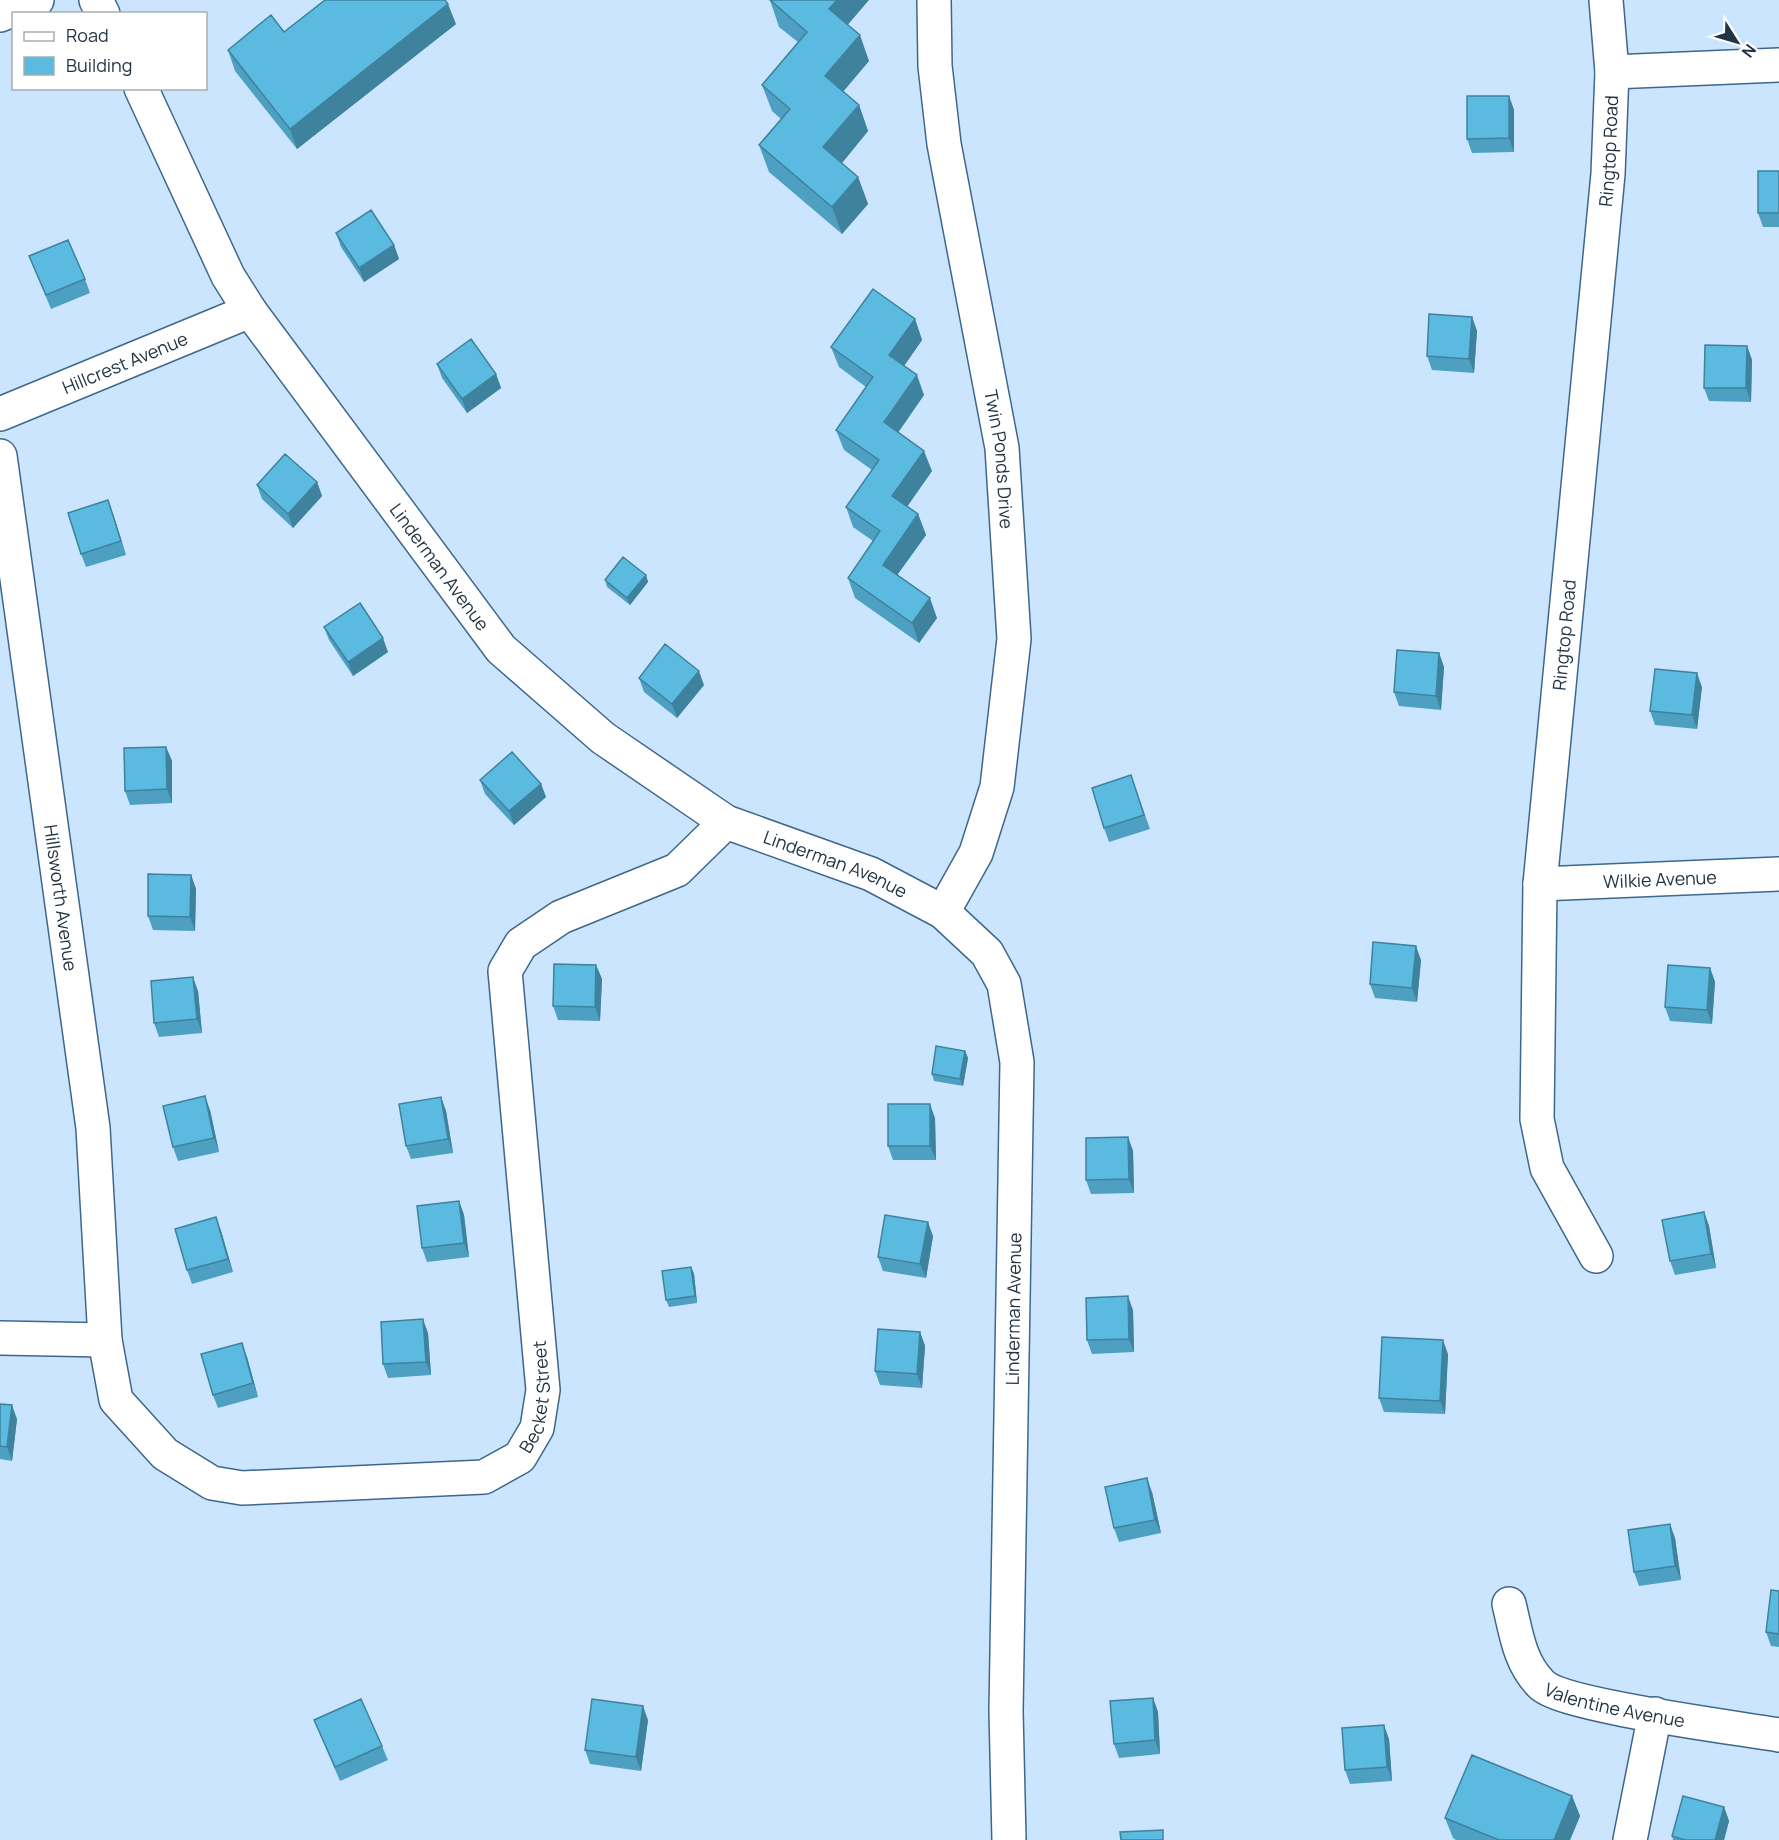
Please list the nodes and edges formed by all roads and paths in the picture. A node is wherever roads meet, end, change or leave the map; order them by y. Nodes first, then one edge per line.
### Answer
1 (37, 0) edge
2 (934, 0) edge
3 (1606, 0) edge
4 (0, 15) edge
5 (1779, 65) edge
6 (1612, 72) junction
7 (142, 90) edge
8 (250, 311) junction
9 (0, 414) edge
10 (0, 456) edge
11 (726, 822) junction
12 (1779, 874) edge
13 (1540, 884) junction
14 (943, 912) junction
15 (1596, 1256) dead end
16 (0, 1338) edge
17 (105, 1340) junction
18 (1509, 1604) dead end
19 (1656, 1714) junction
20 (1779, 1735) edge
21 (1009, 1840) edge
22 (1630, 1840) edge

1 - 4 street
2 - 14 street, Twin Ponds Drive
3 - 6 street, Ringtop Road
5 - 6 street
6 - 13 street, Ringtop Road
7 - 8 street, Linderman Avenue
8 - 9 street, Hillcrest Avenue
8 - 11 street, Linderman Avenue
10 - 17 street, Hillsworth Avenue
11 - 14 street, Linderman Avenue
11 - 17 street, Becket Street
12 - 13 street, Wilkie Avenue
13 - 15 street, Ringtop Road
14 - 21 street, Linderman Avenue
16 - 17 street
18 - 19 street, Valentine Avenue
19 - 20 street, Valentine Avenue
19 - 22 street

